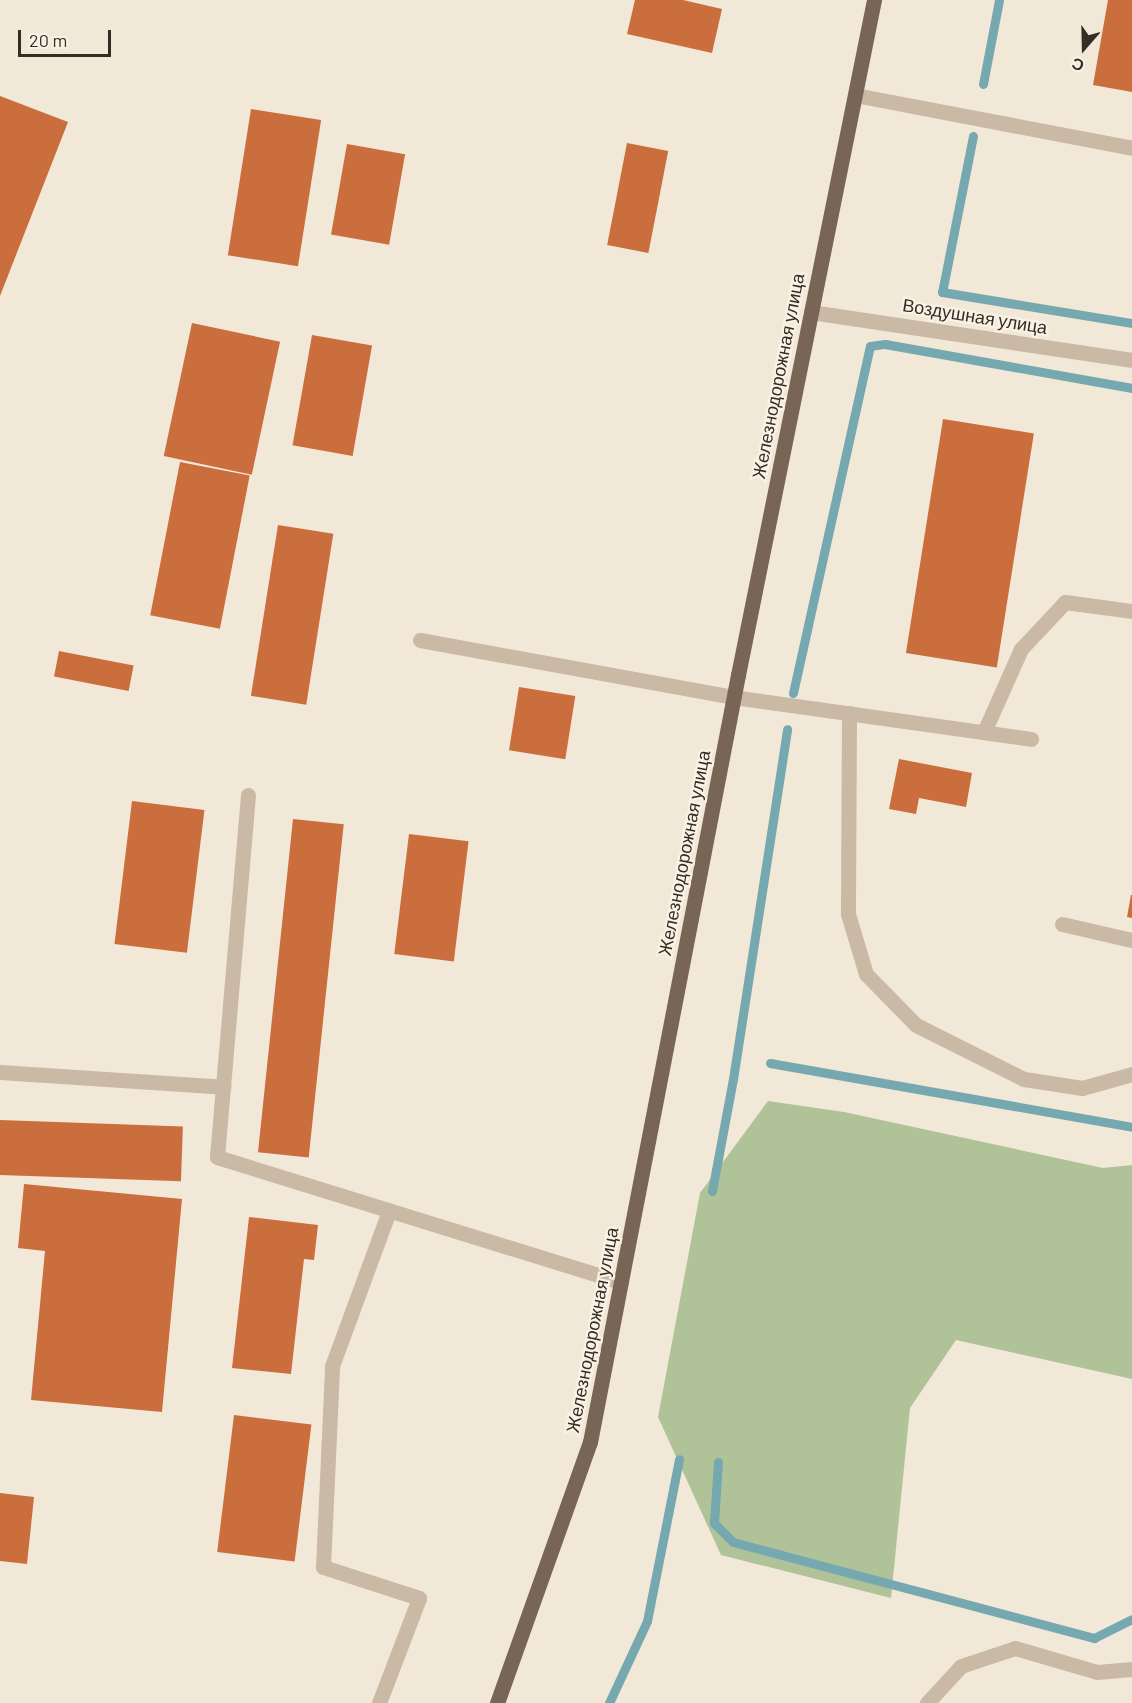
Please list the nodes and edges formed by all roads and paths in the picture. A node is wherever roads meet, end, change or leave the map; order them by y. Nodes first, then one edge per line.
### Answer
1 (874, 0) edge
2 (855, 95) junction
3 (1132, 148) edge
4 (811, 312) junction
5 (1132, 360) edge
6 (1132, 610) edge
7 (420, 640) dead end
8 (734, 697) junction
9 (849, 713) junction
10 (984, 732) junction
11 (1031, 739) dead end
12 (248, 795) dead end
13 (1062, 924) dead end
14 (1132, 940) edge
15 (0, 1072) edge
16 (1132, 1074) edge
17 (223, 1087) junction
18 (389, 1211) junction
19 (621, 1282) junction
20 (1132, 1669) edge
21 (379, 1703) edge
22 (496, 1703) edge
23 (927, 1703) edge

1 - 2 main road, Железнодорожная улица
2 - 3 street
2 - 4 main road, Железнодорожная улица
4 - 5 street, Воздушная улица
4 - 8 main road, Железнодорожная улица
6 - 10 street
7 - 8 street
8 - 9 street
8 - 19 main road, Железнодорожная улица
9 - 10 street
9 - 16 street
10 - 11 street
12 - 17 street
13 - 14 street
15 - 17 street
17 - 18 street
18 - 19 street
18 - 21 street
19 - 22 main road, Железнодорожная улица
20 - 23 street

